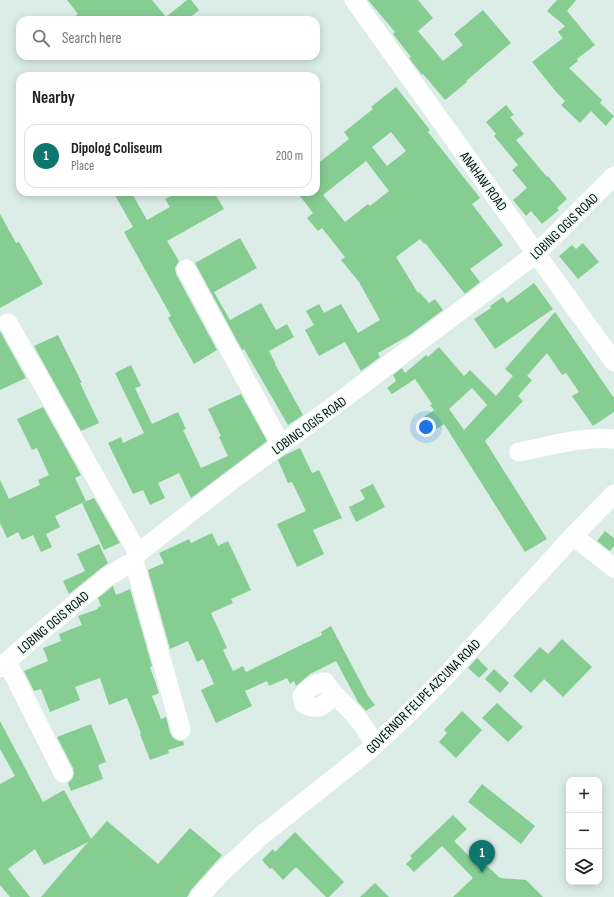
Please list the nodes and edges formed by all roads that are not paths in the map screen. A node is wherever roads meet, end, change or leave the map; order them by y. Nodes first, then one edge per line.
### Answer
1 (354, 0) edge
2 (614, 176) edge
3 (537, 253) junction
4 (186, 269) dead end
5 (8, 323) dead end
6 (614, 362) edge
7 (614, 439) edge
8 (281, 445) junction
9 (519, 452) dead end
10 (614, 494) edge
11 (573, 536) junction
12 (136, 557) junction
13 (614, 568) edge
14 (3, 665) edge
15 (332, 693) dead end
16 (181, 730) dead end
17 (376, 744) junction
18 (63, 773) dead end
19 (199, 897) edge

1 - 3 street, ANAHAW ROAD
2 - 3 street, LOBING OGIS ROAD
3 - 6 street, ANAHAW ROAD
3 - 8 street, LOBING OGIS ROAD
4 - 8 street
5 - 12 street
7 - 9 street
8 - 12 street, LOBING OGIS ROAD
10 - 11 street, GOVERNOR FELIPE AZCUNA ROAD
11 - 13 street
11 - 17 street, GOVERNOR FELIPE AZCUNA ROAD
12 - 14 street, LOBING OGIS ROAD
12 - 16 street
14 - 18 street
15 - 17 street
17 - 19 street, GOVERNOR FELIPE AZCUNA ROAD

